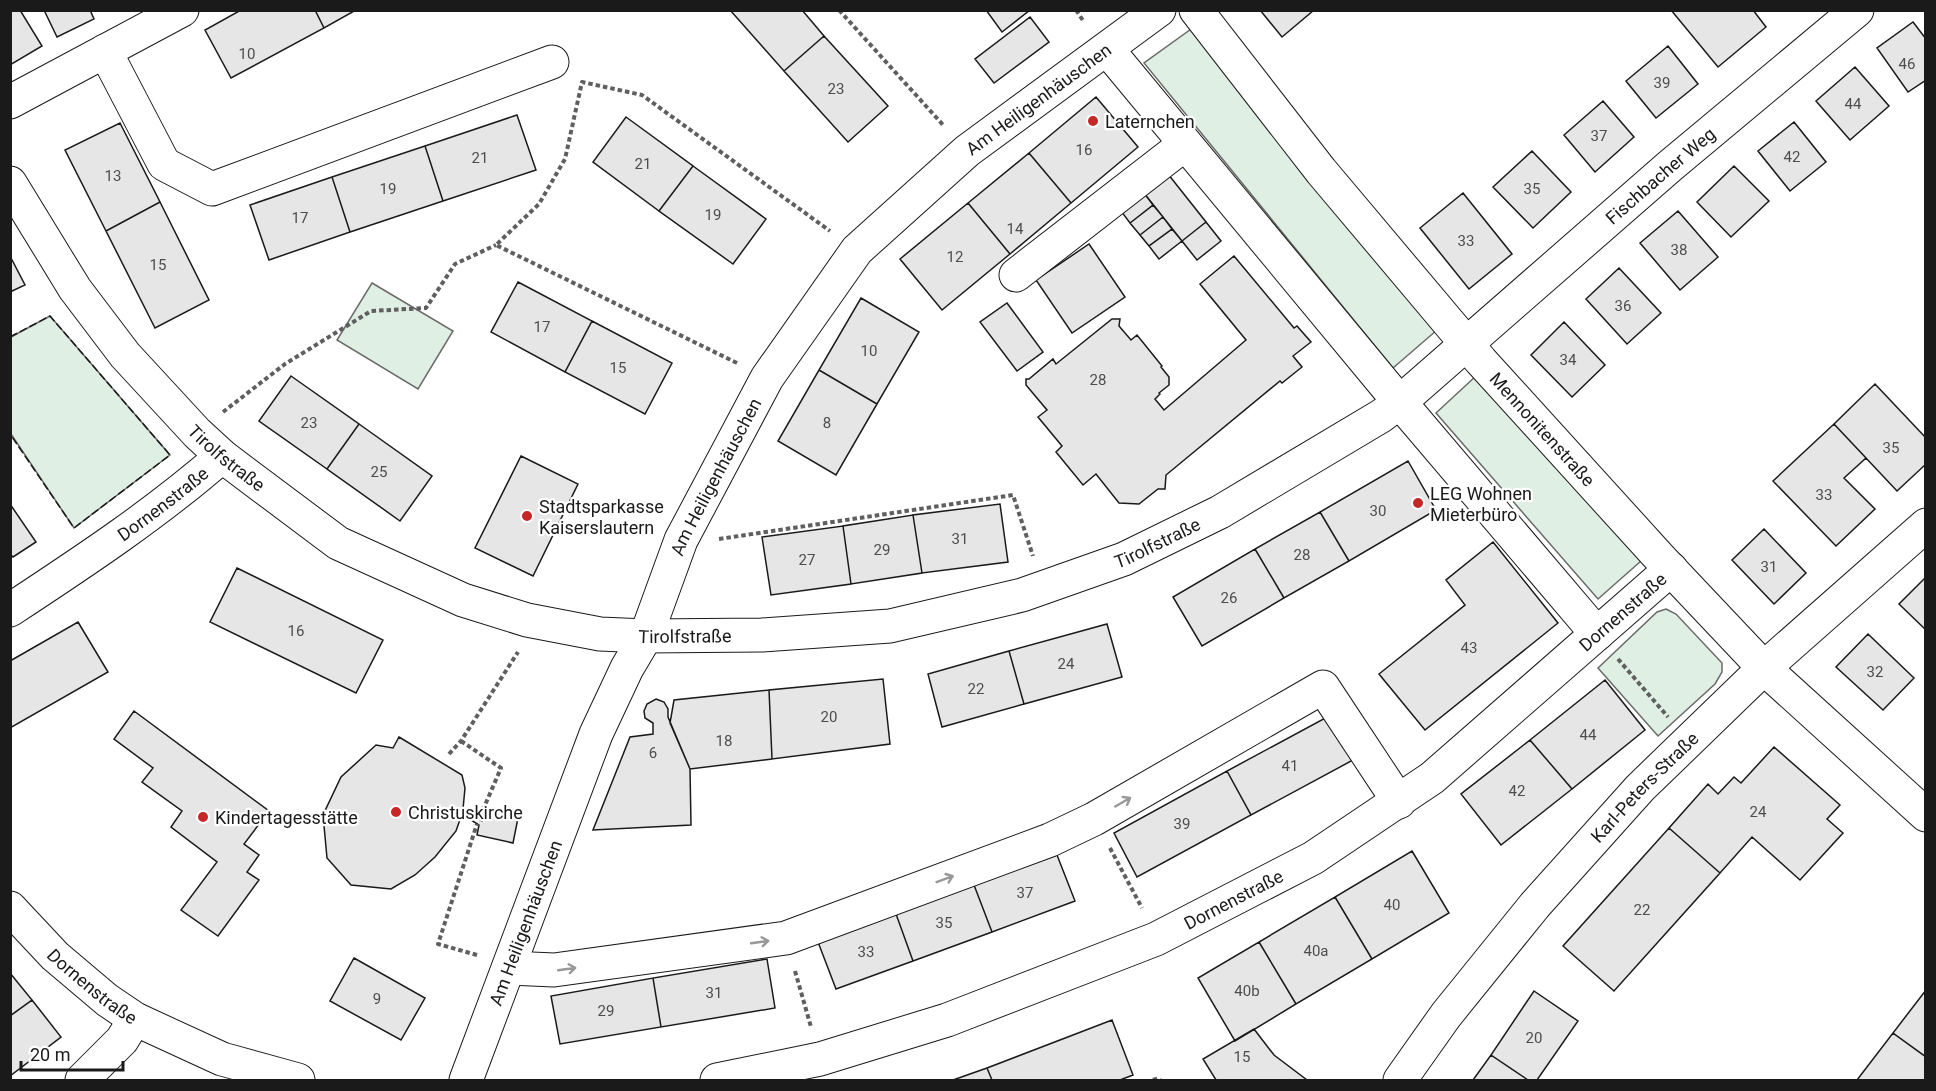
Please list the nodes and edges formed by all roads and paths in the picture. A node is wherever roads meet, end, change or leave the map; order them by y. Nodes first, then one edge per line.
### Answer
1 (182, 10) edge
2 (839, 10) edge
3 (1160, 10) edge
4 (1196, 10) edge
5 (1857, 10) edge
6 (1107, 49) junction
7 (105, 51) junction
8 (552, 62) dead end
9 (10, 102) edge
10 (1185, 144) junction
11 (967, 151) junction
12 (10, 183) edge
13 (496, 245) junction
14 (857, 250) junction
15 (1016, 274) dead end
16 (1467, 345) junction
17 (767, 378) junction
18 (1400, 402) junction
19 (217, 418) dead end
20 (222, 456) junction
21 (1926, 525) edge
22 (718, 539) dead end
23 (1036, 566) dead end
24 (1671, 569) junction
25 (10, 610) edge
26 (646, 636) junction
27 (523, 644) dead end
28 (1607, 646) junction
29 (1764, 668) junction
30 (1669, 717) dead end
31 (461, 741) junction
32 (449, 754) dead end
33 (1399, 802) junction
34 (1926, 815) edge
35 (1094, 819) junction
36 (10, 908) edge
37 (1146, 914) dead end
38 (786, 938) junction
39 (478, 956) dead end
40 (509, 968) junction
41 (135, 1019) junction
42 (813, 1034) dead end
43 (220, 1070) edge
44 (82, 1080) edge
45 (298, 1080) edge
46 (466, 1080) edge
47 (717, 1080) edge
48 (1153, 1080) edge
49 (1160, 1080) edge
50 (1400, 1080) edge

1 - 7 street
2 - 11 path
3 - 6 street, Am Heiligenhäuschen
4 - 16 street, Mennonitenstraße
5 - 16 street, Fischbacher Weg
6 - 10 street
6 - 11 street, Am Heiligenhäuschen
7 - 8 street
7 - 9 street
10 - 15 street
10 - 18 street
11 - 14 street, Am Heiligenhäuschen
12 - 20 street, Tirolfstraße
13 - 14 path
13 - 17 path
13 - 19 path
14 - 17 street, Am Heiligenhäuschen
16 - 18 street, Tirolfstraße
16 - 24 street, Mennonitenstraße
17 - 26 street, Am Heiligenhäuschen
18 - 26 street, Tirolfstraße
18 - 28 street
20 - 25 street, Dornenstraße
20 - 26 street, Tirolfstraße
21 - 29 street, Karl-Peters-Straße
22 - 23 path
24 - 28 street, Dornenstraße
24 - 29 street, Mennonitenstraße
26 - 40 street, Am Heiligenhäuschen
27 - 31 path
28 - 30 path
28 - 33 street, Dornenstraße
29 - 34 street, Mennonitenstraße
29 - 50 street, Karl-Peters-Straße
31 - 32 path
31 - 39 path
35 -> 33 street
33 - 47 street, Dornenstraße
35 - 37 path
38 -> 35 street
36 - 41 street, Dornenstraße
40 -> 38 street
38 - 42 path
40 - 46 street, Am Heiligenhäuschen
41 - 43 street, Dornenstraße
41 - 44 street
43 - 45 street, Dornenstraße
48 - 49 path

